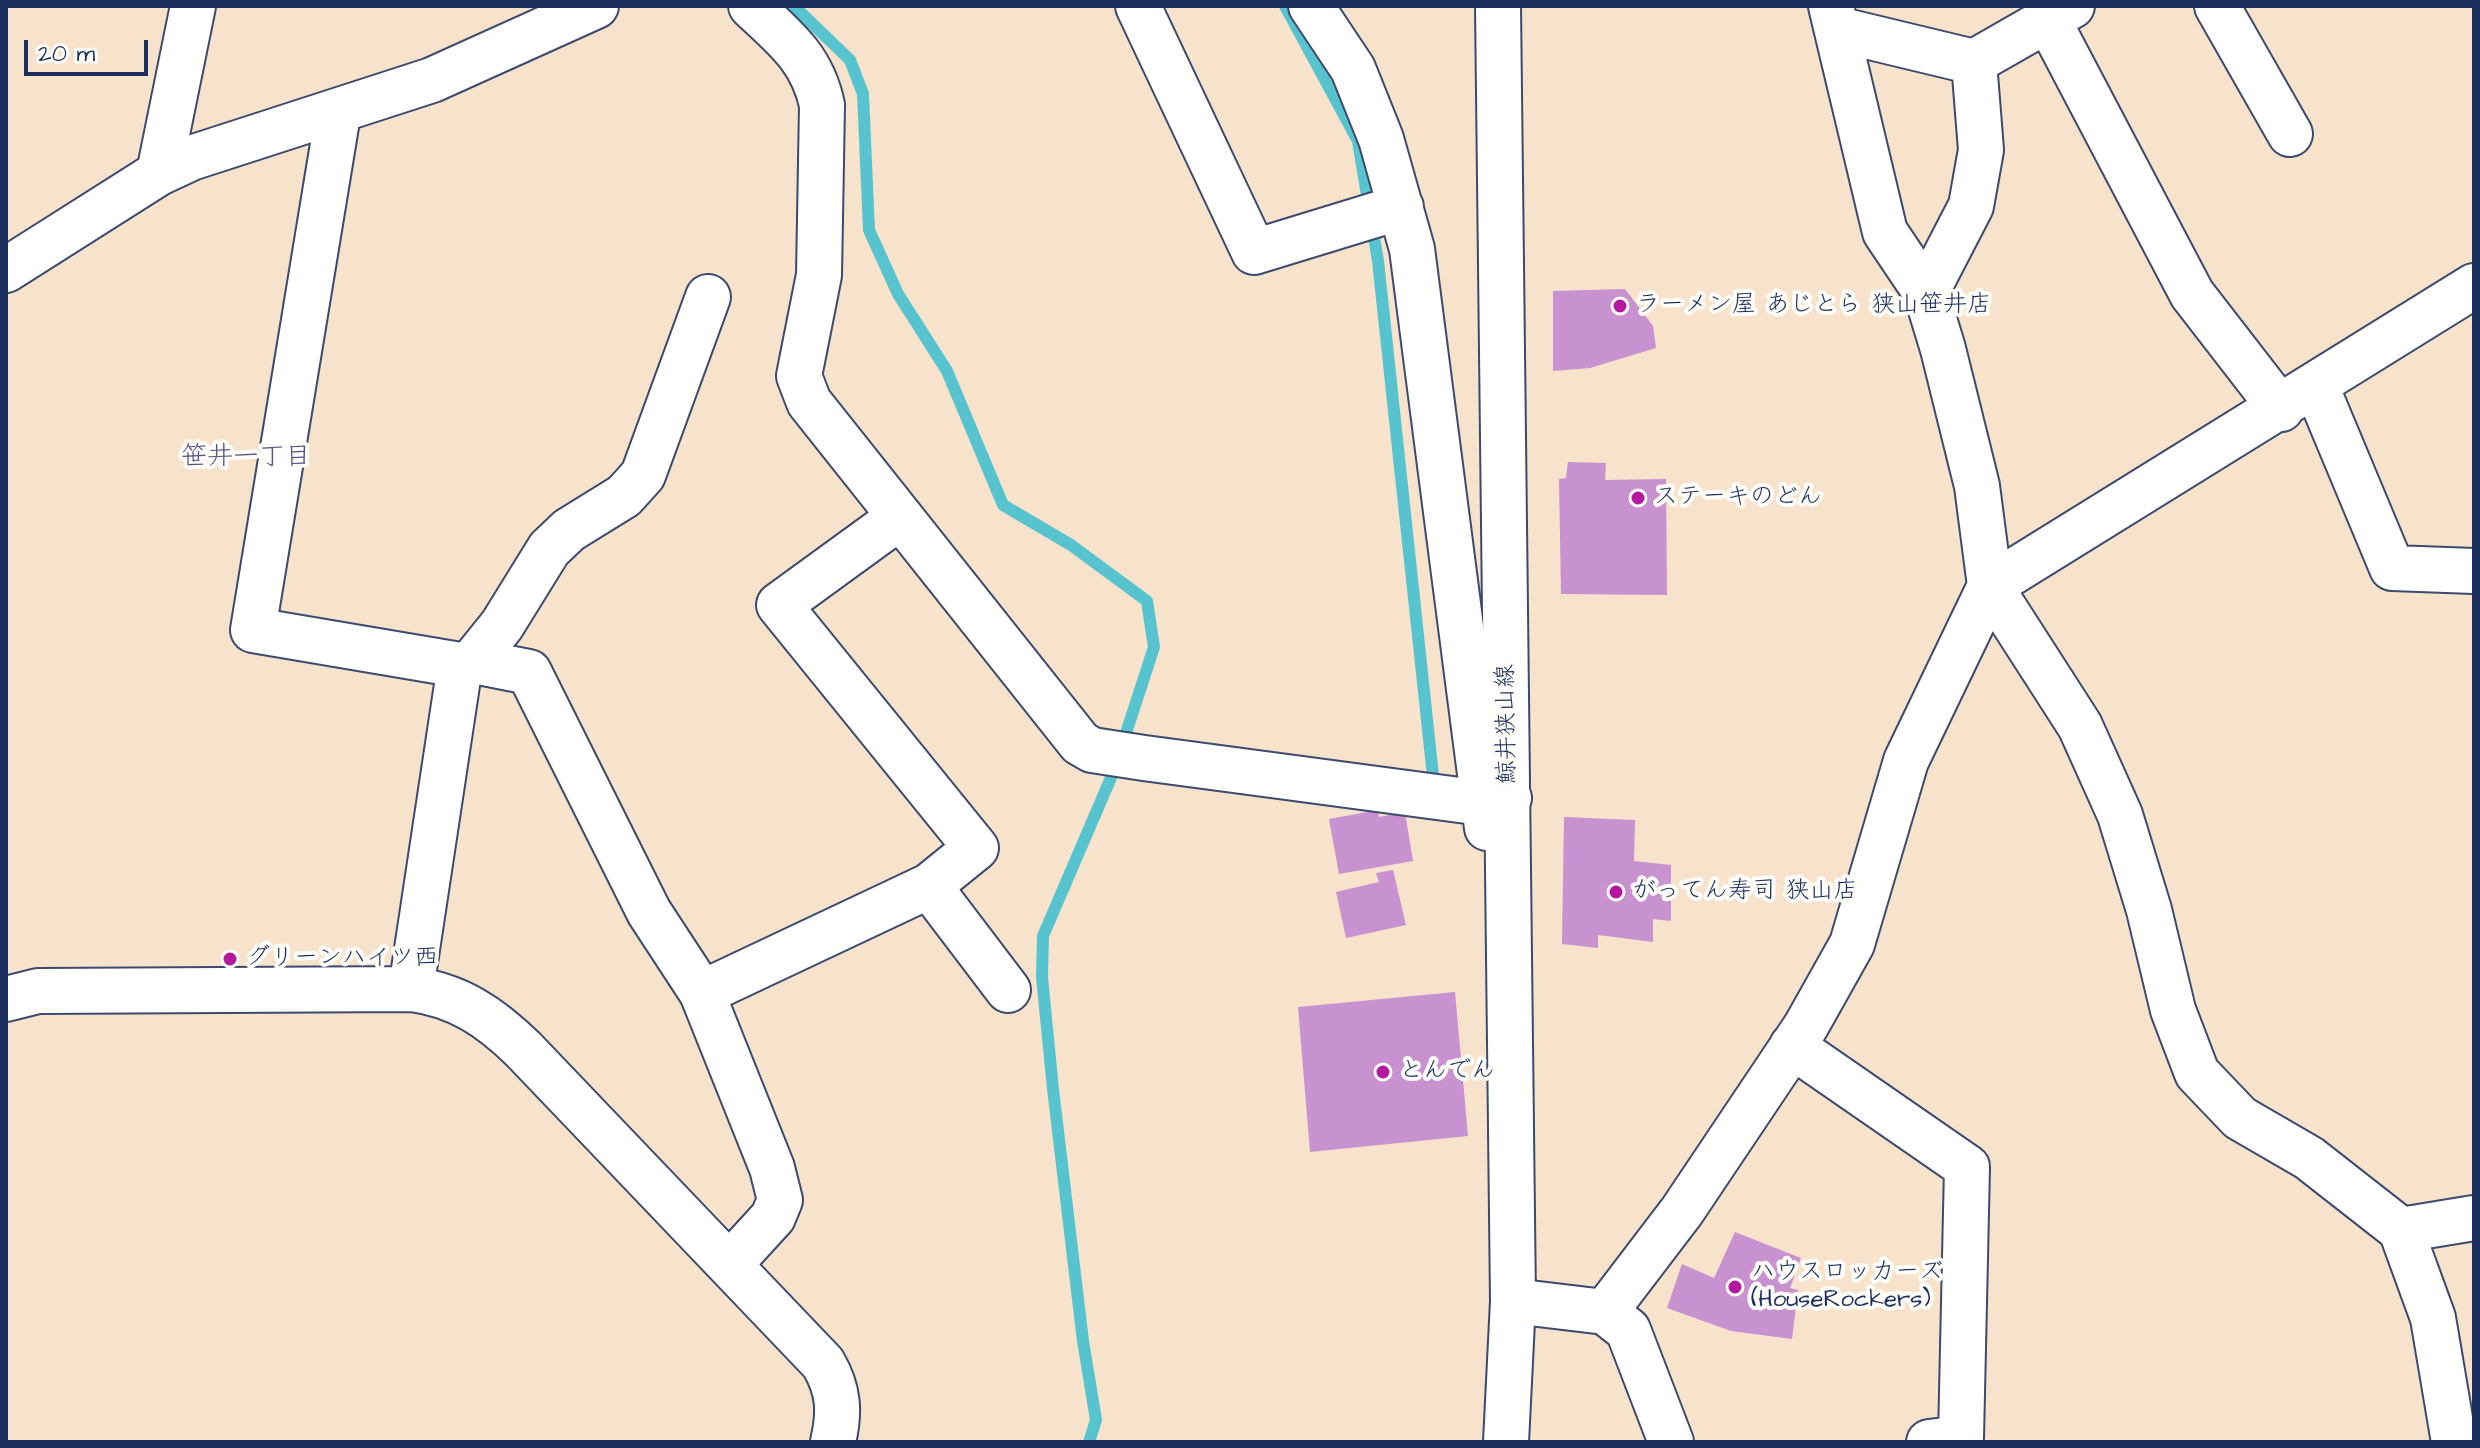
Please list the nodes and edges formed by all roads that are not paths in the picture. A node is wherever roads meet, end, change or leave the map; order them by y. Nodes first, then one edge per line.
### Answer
1 (193, 6) edge
2 (596, 6) edge
3 (751, 6) edge
4 (1138, 6) edge
5 (1311, 6) edge
6 (1498, 6) edge
7 (2217, 6) edge
8 (2060, 11) edge
9 (1834, 18) edge
10 (506, 24) edge
11 (1974, 62) junction
12 (338, 114) junction
13 (2290, 134) dead end
14 (159, 173) junction
15 (1380, 212) junction
16 (6, 270) edge
17 (2474, 286) edge
18 (1926, 293) junction
19 (708, 297) dead end
20 (2299, 397) junction
21 (900, 517) junction
22 (2474, 571) edge
23 (1990, 586) junction
24 (466, 663) junction
25 (1495, 800) junction
26 (929, 886) junction
27 (411, 989) junction
28 (1008, 990) dead end
29 (702, 993) junction
30 (6, 999) edge
31 (1792, 1046) junction
32 (2474, 1218) edge
33 (2401, 1230) junction
34 (730, 1264) junction
35 (1513, 1301) junction
36 (1605, 1312) junction
37 (833, 1442) edge
38 (1506, 1442) edge
39 (1671, 1442) edge
40 (1929, 1442) edge
41 (2454, 1442) edge

1 - 14 street
2 - 10 street
3 - 21 street
4 - 15 street
5 - 15 street
6 - 25 street, 鯨井狭山線
7 - 13 street
8 - 11 street
8 - 20 street
9 - 11 street
9 - 18 street
10 - 12 street
11 - 18 street
12 - 14 street
12 - 24 street
14 - 16 street
15 - 25 street
17 - 20 street
18 - 23 street
19 - 24 street
20 - 22 street
20 - 23 street
21 - 25 street
21 - 26 street
23 - 31 street
23 - 33 street
24 - 27 street
24 - 29 street
25 - 35 street, 鯨井狭山線
26 - 28 street
26 - 29 street
27 - 30 street
27 - 34 street
29 - 34 street
31 - 36 street
31 - 40 street
32 - 33 street
33 - 41 street
34 - 37 street
35 - 36 street
35 - 38 street, 鯨井狭山線
36 - 39 street

